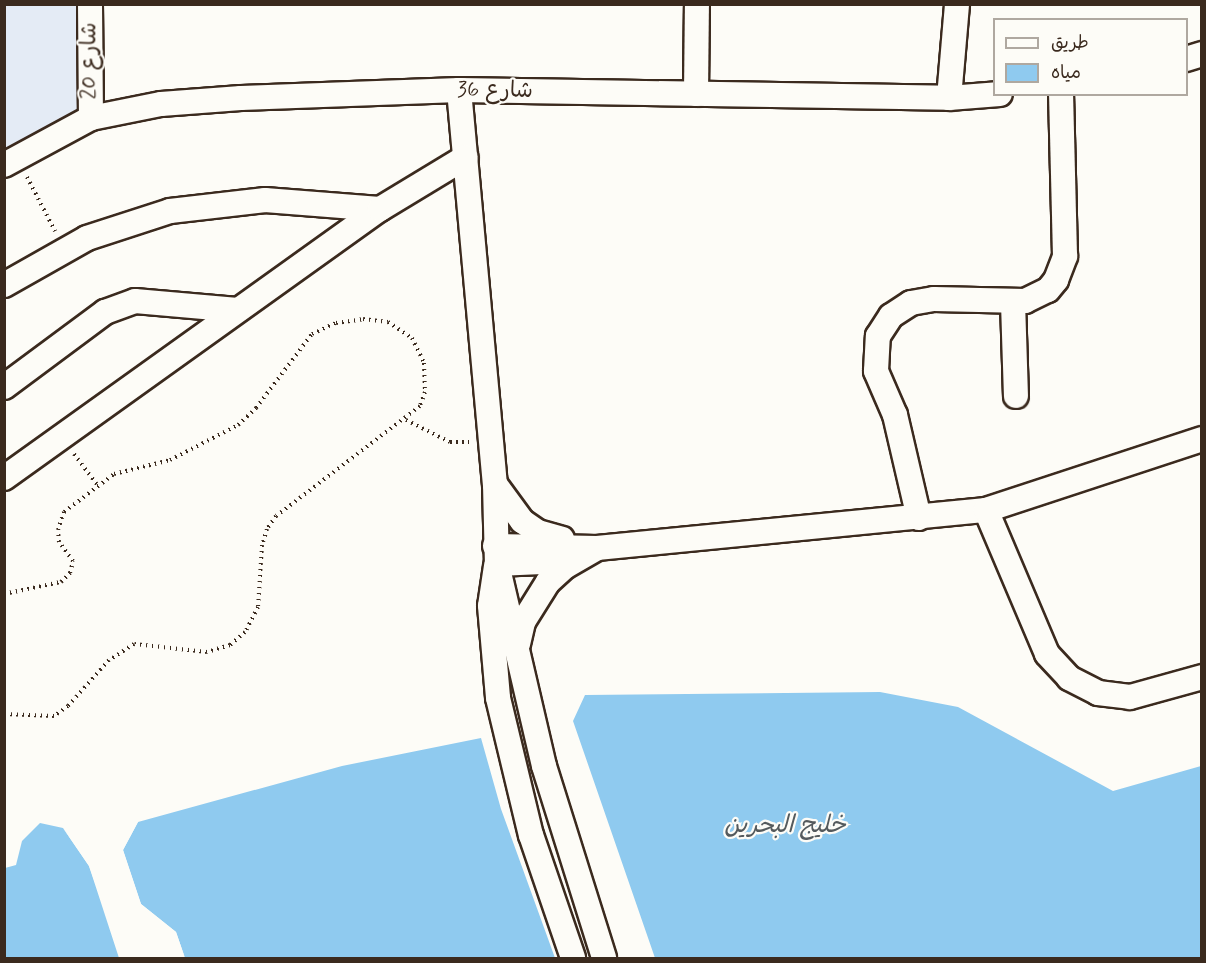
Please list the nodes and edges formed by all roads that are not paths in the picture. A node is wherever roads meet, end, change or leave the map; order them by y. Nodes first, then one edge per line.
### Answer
1 (90, 4) edge
2 (697, 4) edge
3 (957, 4) edge
4 (459, 90) junction
5 (696, 94) junction
6 (993, 94) edge
7 (1061, 96) edge
8 (949, 98) junction
9 (91, 118) junction
10 (465, 157) junction
11 (11, 161) edge
12 (380, 209) junction
13 (4, 285) edge
14 (1012, 302) junction
15 (238, 310) junction
16 (4, 387) edge
17 (1016, 396) dead end
18 (1202, 439) edge
19 (4, 478) edge
20 (495, 484) junction
21 (986, 510) junction
22 (919, 518) junction
23 (597, 548) junction
24 (496, 555) junction
25 (517, 645) junction
26 (1202, 677) edge
27 (573, 958) edge
28 (604, 958) edge

1 - 9 street, شارع 20
2 - 5 street
3 - 8 street
4 - 5 street, شارع 36
4 - 9 street, شارع 36
4 - 10 street
5 - 8 street, شارع 36
6 - 8 street, شارع 36
7 - 14 street
9 - 11 street, شارع 36
10 - 12 street
10 - 20 street
12 - 13 street
12 - 15 street
14 - 17 street
14 - 22 street
15 - 16 street
15 - 19 street
18 - 21 street
20 - 23 street
20 - 24 street
21 - 22 street
21 - 26 street
22 - 23 street
23 - 24 street
23 - 25 street
24 - 25 street
24 - 27 street
25 - 28 street

